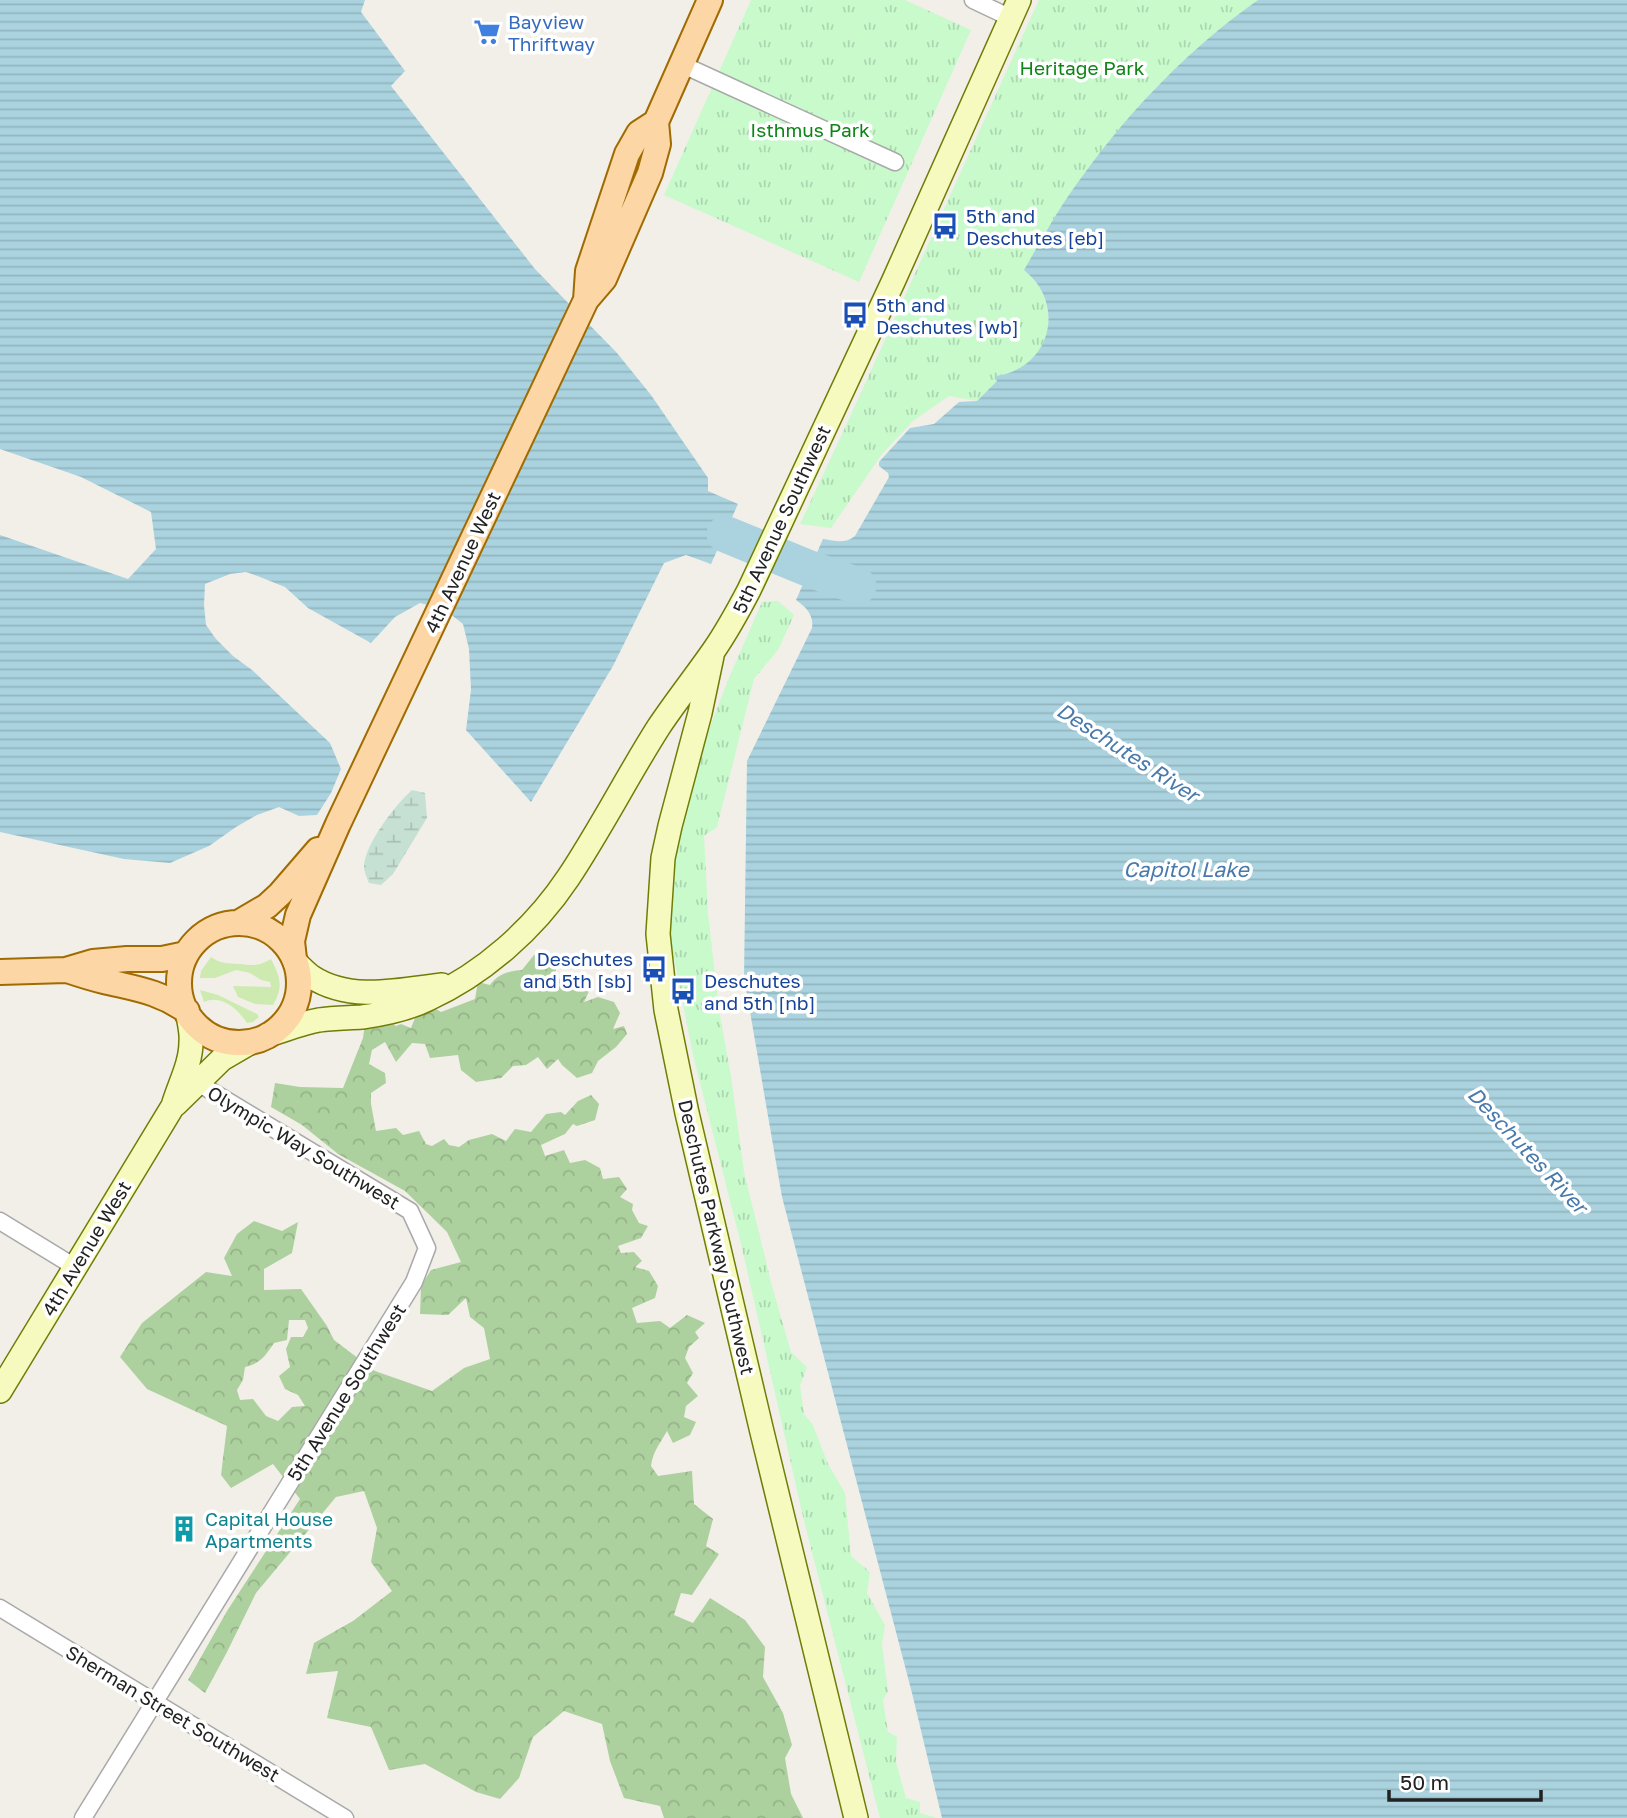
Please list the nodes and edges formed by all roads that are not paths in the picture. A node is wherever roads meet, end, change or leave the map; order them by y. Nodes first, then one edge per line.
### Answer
1 (710, 0) edge
2 (974, 0) edge
3 (1015, 9) edge
4 (681, 64) junction
5 (895, 162) dead end
6 (713, 651) junction
7 (338, 824) junction
8 (238, 923) junction
9 (187, 954) junction
10 (295, 960) junction
11 (66, 970) junction
12 (0, 972) edge
13 (459, 983) junction
14 (187, 1013) junction
15 (260, 1039) junction
16 (198, 1083) junction
17 (173, 1106) junction
18 (410, 1211) joint
19 (0, 1221) edge
20 (75, 1267) junction
21 (0, 1391) edge
22 (0, 1608) edge
23 (154, 1702) junction
24 (83, 1818) edge
25 (345, 1818) edge
26 (856, 1818) edge

1 - 4 main road, 4th Avenue West
2 - 3 street
3 - 6 street, 5th Avenue Southwest
4 - 5 street
4 - 7 main road, 4th Avenue West
6 - 13 street, 5th Avenue Southwest
6 - 26 street, Deschutes Parkway Southwest
7 - 8 main road
7 - 10 main road
8 - 9 main road
8 - 10 main road
9 - 11 main road
9 - 14 main road
10 - 13 street, 5th Avenue Southwest
10 - 15 main road
11 - 12 main road
11 - 14 main road
13 - 15 street, 5th Avenue Southwest
14 - 15 main road
14 - 17 street, 4th Avenue West
15 - 16 street, 4th Avenue West
16 - 17 street, 4th Avenue West
16 - 18 street, Olympic Way Southwest
17 - 20 street, 4th Avenue West
18 - 23 street, 5th Avenue Southwest
19 - 20 street
20 - 21 street, 4th Avenue West
22 - 23 street, Sherman Street Southwest
23 - 24 street, 5th Avenue Southwest
23 - 25 street, Sherman Street Southwest

